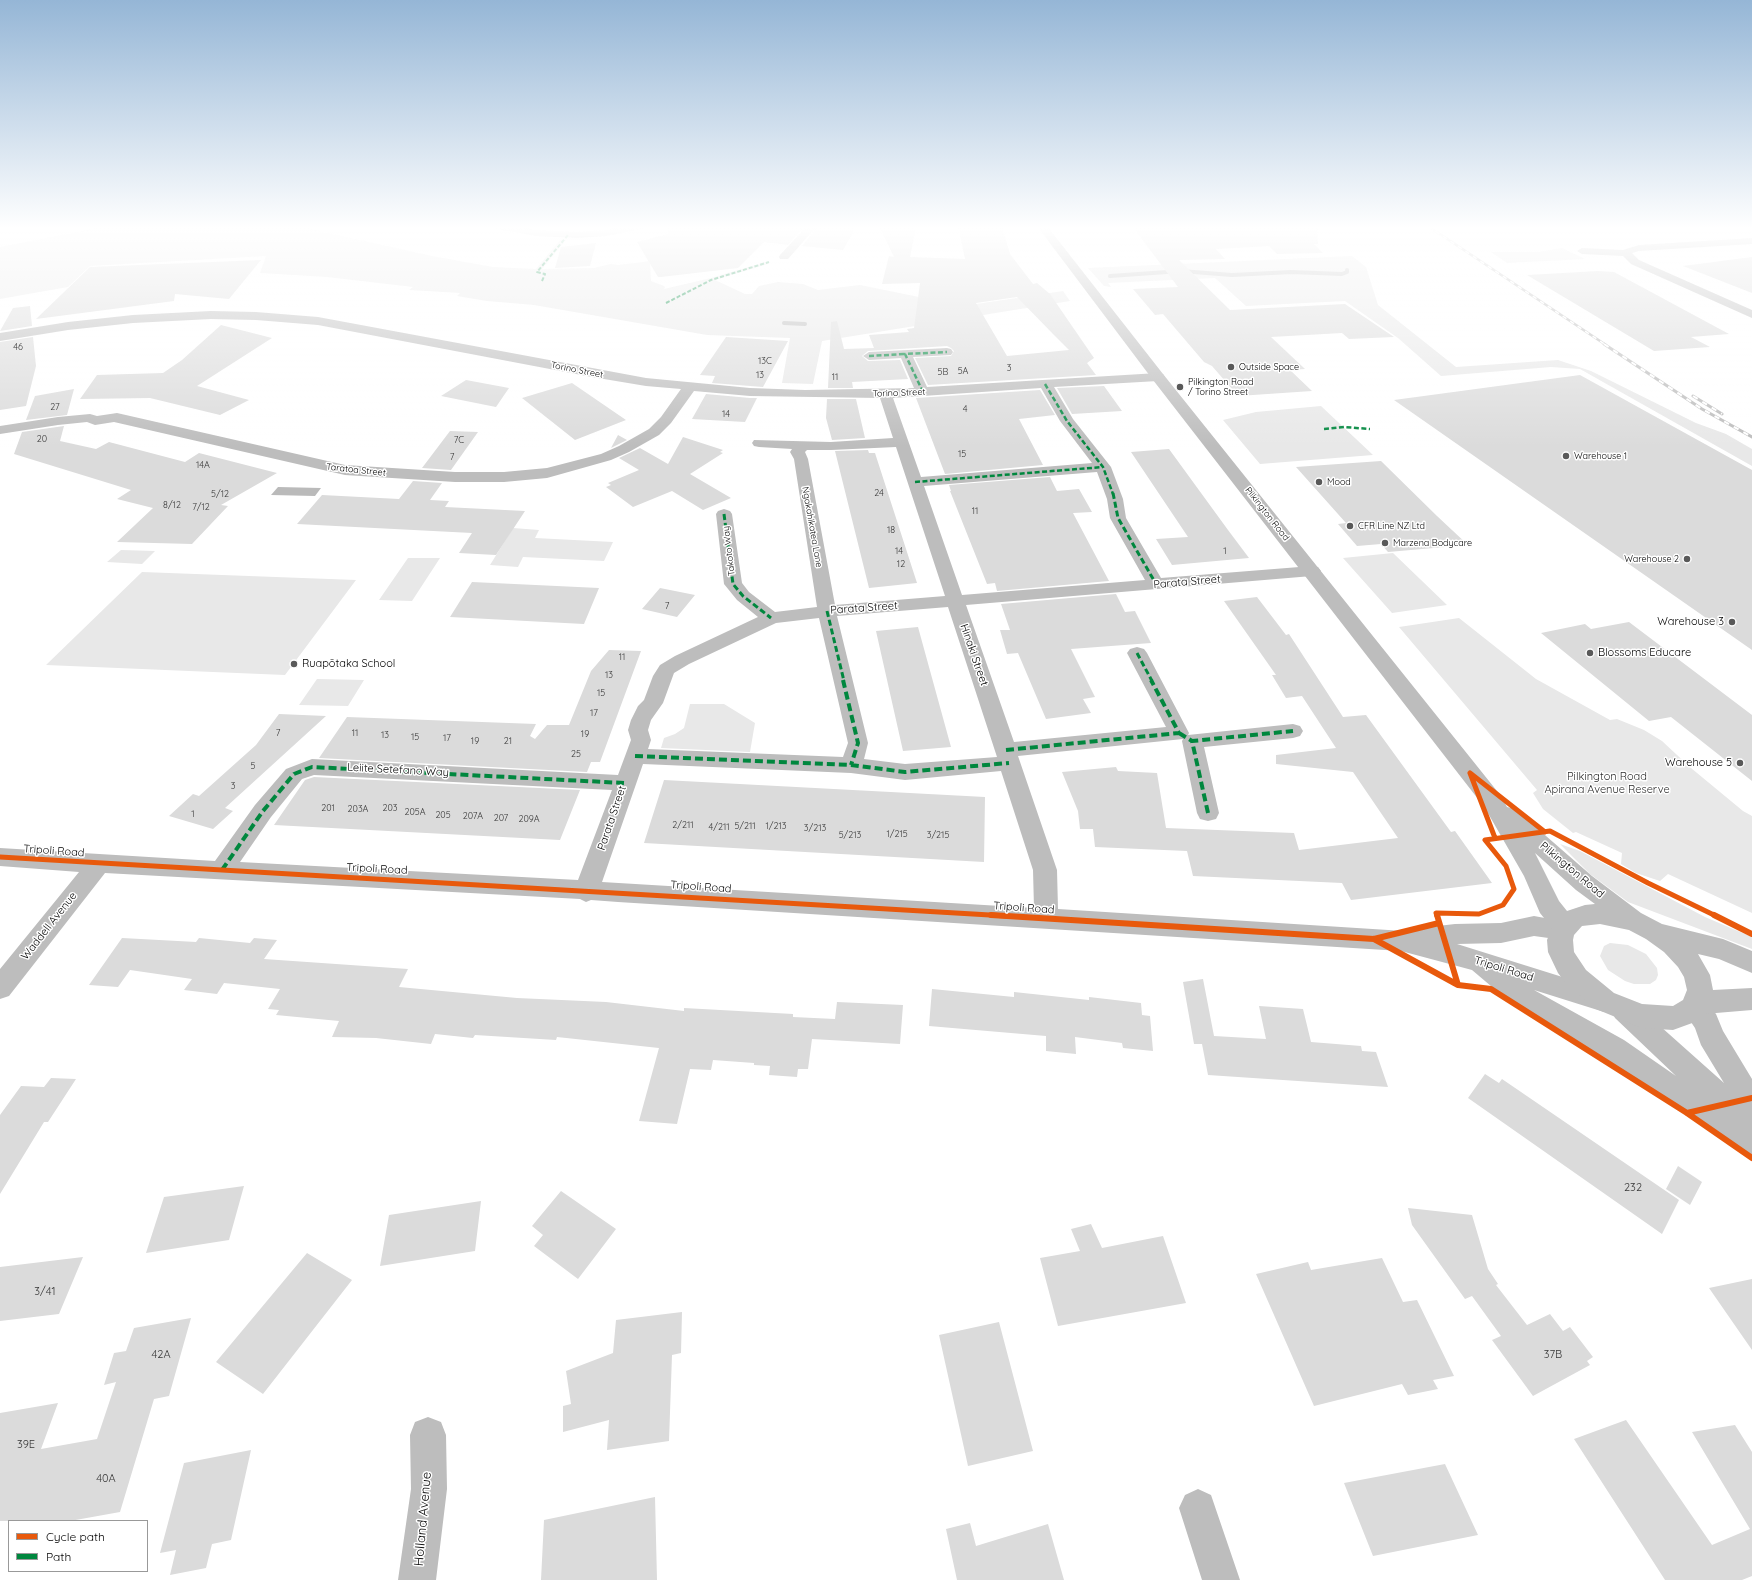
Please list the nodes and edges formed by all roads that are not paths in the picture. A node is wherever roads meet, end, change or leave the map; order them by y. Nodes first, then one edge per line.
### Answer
1 (1099, 300) edge
2 (1720, 300) edge
3 (1752, 314) edge
4 (0, 337) edge
5 (947, 352) dead end
6 (905, 354) junction
7 (868, 356) dead end
8 (1158, 377) junction
9 (1045, 384) junction
10 (690, 388) junction
11 (923, 392) junction
12 (885, 394) junction
13 (0, 430) edge
14 (900, 442) junction
15 (759, 444) dead end
16 (803, 445) junction
17 (1104, 467) junction
18 (915, 482) junction
19 (724, 514) dead end
20 (1312, 571) junction
21 (1156, 584) junction
22 (955, 601) junction
23 (827, 611) junction
24 (771, 618) junction
25 (1137, 653) dead end
26 (1293, 731) dead end
27 (1185, 737) junction
28 (635, 756) junction
29 (1008, 756) junction
30 (851, 765) junction
31 (624, 783) junction
32 (1493, 802) junction
33 (1208, 813) dead end
34 (0, 857) edge
35 (99, 864) junction
36 (222, 870) junction
37 (586, 892) junction
38 (1046, 919) junction
39 (1645, 927) junction
40 (1564, 928) junction
41 (1401, 941) junction
42 (1477, 960) junction
43 (1752, 962) edge
44 (0, 988) edge
45 (1752, 999) edge
46 (1695, 1005) junction
47 (1615, 1006) junction
48 (1752, 1111) edge
49 (1752, 1127) edge
50 (1752, 1143) edge
51 (428, 1435) dead end
52 (1198, 1508) dead end
53 (418, 1580) edge
54 (1221, 1580) edge

1 - 8 street, Pilkington Road
2 - 3 street
4 - 10 street, Torino Street
5 - 6 street
6 - 7 street
6 - 11 street
8 - 9 street, Torino Street
8 - 20 street, Pilkington Road
9 - 11 street, Torino Street
9 - 17 street
10 - 12 street, Torino Street
10 - 13 street, Taratoa Street
11 - 12 street, Torino Street
12 - 14 street, Hinaki Street
14 - 16 street
14 - 18 street, Hinaki Street
15 - 16 street
16 - 23 street, Ngakahikatea Lane
17 - 18 street
17 - 21 street
18 - 22 street, Hinaki Street
19 - 24 street, Takoto Way
20 - 21 street, Parata Street
20 - 32 street, Pilkington Road
21 - 22 street, Parata Street
22 - 23 street, Parata Street
22 - 29 street, Hinaki Street
23 - 24 street, Parata Street
23 - 30 street
24 - 28 street, Parata Street
25 - 27 street
26 - 27 street
27 - 29 street
27 - 33 street
28 - 30 street
28 - 31 street, Parata Street
29 - 30 street
29 - 38 street, Hinaki Street
31 - 36 street, Leiite Setefano Way
31 - 37 street, Parata Street
32 - 39 street, Pilkington Road
32 - 40 street, Pilkington Road
34 - 35 street, Tripoli Road
35 - 36 street, Tripoli Road
35 - 44 street, Waddell Avenue
36 - 37 street, Tripoli Road
37 - 38 street, Tripoli Road
38 - 41 street, Tripoli Road
39 - 40 street
39 - 43 street
39 - 46 street
40 - 41 street, Tripoli Road
40 - 47 street
41 - 42 street, Tripoli Road
42 - 47 street, Tripoli Road
42 - 50 street
45 - 46 street
46 - 47 street
46 - 48 street
47 - 49 street
51 - 53 street, Holland Avenue
52 - 54 street

